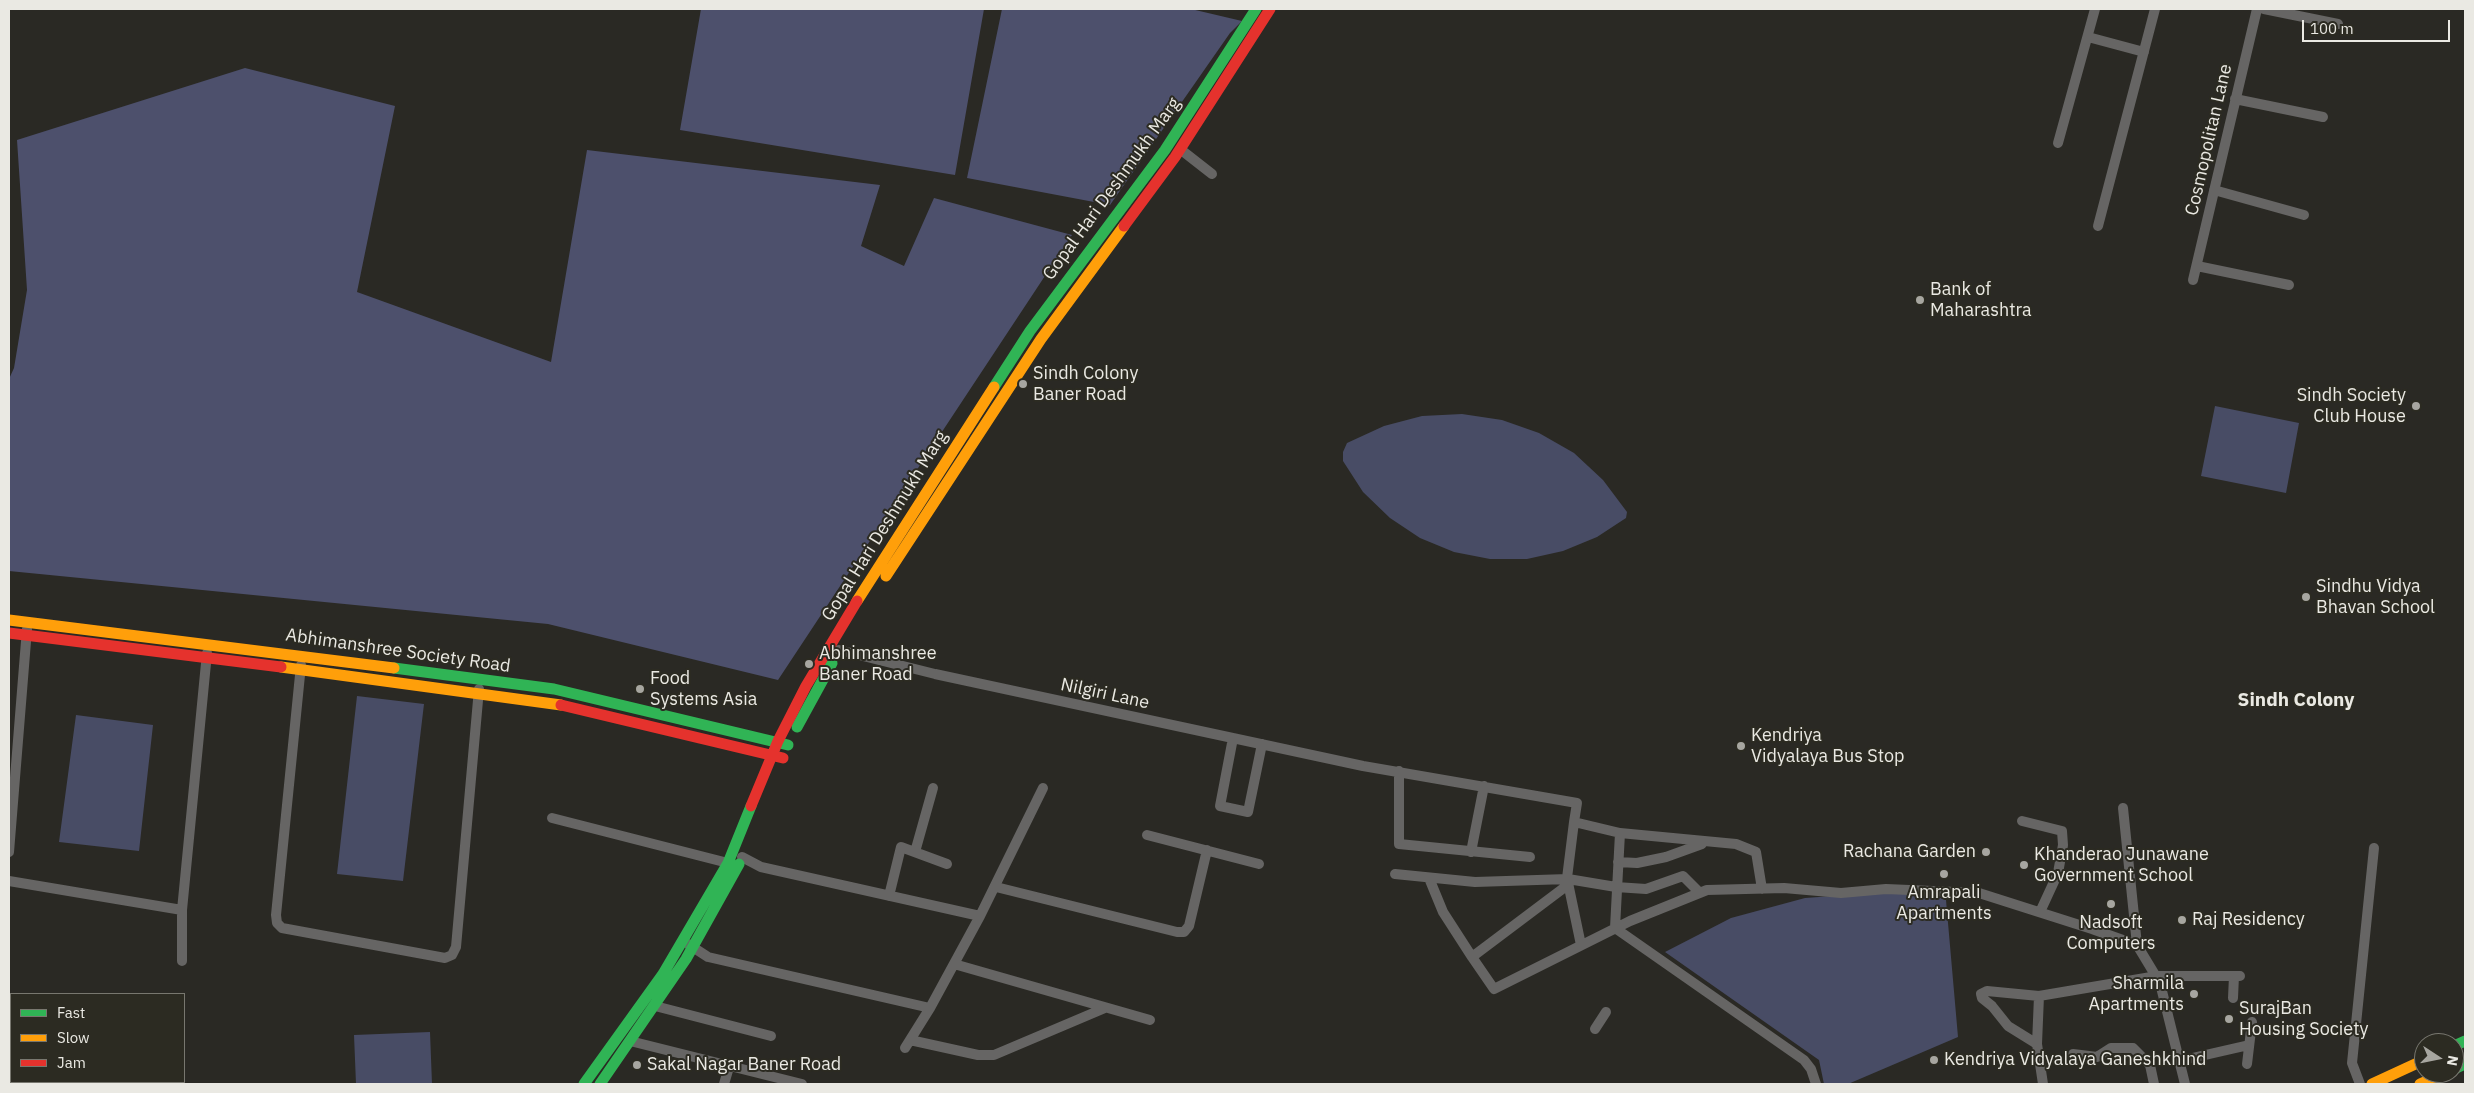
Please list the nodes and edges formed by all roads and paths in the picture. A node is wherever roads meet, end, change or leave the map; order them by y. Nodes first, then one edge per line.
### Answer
1 (1256, 9) edge
2 (1270, 9) edge
3 (2095, 9) edge
4 (2155, 9) edge
5 (2257, 9) edge
6 (2264, 9) edge
7 (2338, 24) dead end
8 (2088, 37) junction
9 (2144, 52) junction
10 (2235, 99) junction
11 (2323, 117) dead end
12 (2058, 142) dead end
13 (1180, 149) junction
14 (1212, 174) dead end
15 (2214, 190) junction
16 (2304, 215) dead end
17 (2098, 226) dead end
18 (2196, 266) junction
19 (2193, 280) dead end
20 (2289, 285) dead end
21 (1018, 351) junction
22 (1028, 360) junction
23 (9, 620) edge
24 (28, 622) junction
25 (9, 633) edge
26 (27, 635) junction
27 (208, 644) junction
28 (840, 650) junction
29 (302, 656) junction
30 (207, 657) junction
31 (301, 669) junction
32 (480, 680) junction
33 (479, 693) junction
34 (1234, 738) junction
35 (783, 743) junction
36 (1262, 744) junction
37 (778, 756) junction
38 (1399, 771) junction
39 (1484, 786) junction
40 (933, 788) dead end
41 (1043, 788) dead end
42 (2123, 808) dead end
43 (552, 818) dead end
44 (2022, 821) dead end
45 (1574, 822) junction
46 (1620, 833) junction
47 (1147, 835) dead end
48 (1708, 842) junction
49 (2374, 848) dead end
50 (1207, 850) junction
51 (9, 852) edge
52 (914, 852) junction
53 (1471, 852) junction
54 (1530, 857) dead end
55 (742, 858) junction
56 (1618, 862) junction
57 (728, 863) junction
58 (947, 864) dead end
59 (1259, 864) dead end
60 (1395, 874) dead end
61 (1429, 878) junction
62 (9, 881) edge
63 (1568, 882) junction
64 (996, 887) junction
65 (1616, 887) junction
66 (1762, 889) junction
67 (1700, 892) junction
68 (889, 896) junction
69 (182, 910) junction
70 (2040, 912) junction
71 (980, 916) junction
72 (1615, 928) junction
73 (684, 940) junction
74 (1581, 945) junction
75 (2137, 945) junction
76 (692, 948) junction
77 (1472, 957) junction
78 (182, 961) dead end
79 (954, 964) junction
80 (2157, 976) junction
81 (2039, 996) junction
82 (2233, 998) dead end
83 (655, 1006) junction
84 (930, 1008) junction
85 (1105, 1008) junction
86 (1606, 1012) dead end
87 (1150, 1020) dead end
88 (2252, 1022) dead end
89 (1595, 1029) dead end
90 (771, 1036) dead end
91 (630, 1041) junction
92 (2037, 1044) junction
93 (2249, 1045) junction
94 (2073, 1054) dead end
95 (2179, 1061) junction
96 (2247, 1064) dead end
97 (2414, 1065) edge
98 (729, 1067) junction
99 (584, 1084) edge
100 (600, 1084) edge
101 (724, 1084) edge
102 (802, 1084) edge
103 (1816, 1084) edge
104 (2043, 1084) edge
105 (2154, 1084) edge
106 (2185, 1084) edge
107 (2360, 1084) edge
108 (2372, 1084) edge

1 - 21 main road, Gopal Hari Deshmukh Marg
2 - 13 main road, Gopal Hari Deshmukh Marg
3 - 8 street
4 - 9 street
5 - 10 street, Cosmopolitan Lane
6 - 7 street
8 - 9 street
8 - 12 street
9 - 17 street
10 - 11 street
10 - 15 street, Cosmopolitan Lane
13 - 14 street
13 - 22 main road, Gopal Hari Deshmukh Marg
15 - 16 street
15 - 18 street, Cosmopolitan Lane
18 - 19 street, Cosmopolitan Lane
18 - 20 street
21 - 22 main road
21 - 35 main road, Gopal Hari Deshmukh Marg
22 - 28 main road, Gopal Hari Deshmukh Marg
23 - 24 main road, Abhimanshree Society Road
24 - 26 street
24 - 27 main road, Abhimanshree Society Road
25 - 26 main road, Abhimanshree Society Road
26 - 30 main road, Abhimanshree Society Road
26 - 51 street
27 - 29 main road, Abhimanshree Society Road
27 - 30 street
28 - 34 street, Nilgiri Lane
28 - 35 main road, Gopal Hari Deshmukh Marg
29 - 31 street
29 - 32 main road, Abhimanshree Society Road
30 - 31 main road, Abhimanshree Society Road
30 - 69 street
31 - 33 main road, Abhimanshree Society Road
31 - 33 street
32 - 33 street
32 - 35 main road, Abhimanshree Society Road
33 - 37 main road, Abhimanshree Society Road
34 - 36 street, Nilgiri Lane
34 - 36 street
35 - 37 main road, Gopal Hari Deshmukh Marg
36 - 38 street, Nilgiri Lane
37 - 55 main road, Gopal Hari Deshmukh Marg
37 - 57 main road, Gopal Hari Deshmukh Marg
38 - 39 street, Nilgiri Lane
38 - 53 street
39 - 45 street, Nilgiri Lane
39 - 53 street
40 - 52 street
41 - 64 street
42 - 75 street
43 - 57 street
44 - 70 street
45 - 46 street
45 - 63 street
46 - 48 street
46 - 56 street
47 - 50 street
48 - 56 street
48 - 66 street
49 - 107 street
50 - 59 street
50 - 64 street
52 - 58 street
52 - 68 street
53 - 54 street
55 - 68 street
55 - 76 main road, Gopal Hari Deshmukh Marg
56 - 65 street
57 - 73 main road, Gopal Hari Deshmukh Marg
60 - 61 street
61 - 63 street
61 - 77 street
62 - 69 street
63 - 65 street
63 - 74 street
63 - 77 street
64 - 71 street
65 - 67 street
65 - 72 street
66 - 67 street
66 - 70 street
67 - 72 street
68 - 71 street
69 - 78 street
70 - 75 street
71 - 79 street
72 - 74 street
72 - 103 street
73 - 76 street
73 - 99 main road, Gopal Hari Deshmukh Marg
74 - 77 street
75 - 80 street
76 - 83 main road, Gopal Hari Deshmukh Marg
76 - 84 street
79 - 84 street
79 - 85 street
80 - 81 street
80 - 82 street
80 - 95 street
81 - 92 street
81 - 92 street
83 - 90 street
83 - 91 main road, Gopal Hari Deshmukh Marg
84 - 85 street
85 - 87 street
86 - 89 street
88 - 93 street
91 - 98 street
91 - 100 main road, Gopal Hari Deshmukh Marg
92 - 104 street
93 - 95 street
93 - 96 street
94 - 105 street
95 - 106 street
97 - 108 main road
98 - 101 street
98 - 102 street

